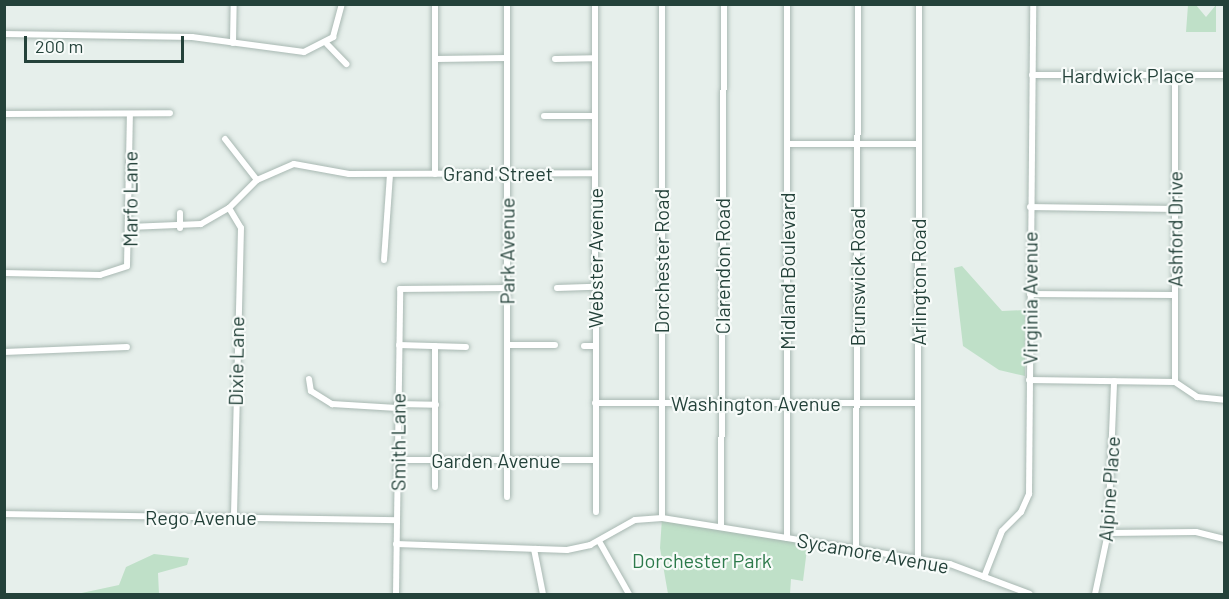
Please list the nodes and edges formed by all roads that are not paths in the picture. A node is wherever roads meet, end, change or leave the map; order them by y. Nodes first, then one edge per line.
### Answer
1 (234, 4) edge
2 (342, 4) edge
3 (435, 4) edge
4 (507, 4) edge
5 (594, 4) edge
6 (662, 4) edge
7 (724, 4) edge
8 (787, 4) edge
9 (858, 4) edge
10 (919, 4) edge
11 (1033, 4) edge
12 (4, 34) edge
13 (233, 43) junction
14 (327, 44) junction
15 (507, 58) junction
16 (594, 58) junction
17 (436, 59) junction
18 (555, 59) dead end
19 (346, 64) dead end
20 (1032, 75) junction
21 (1224, 75) edge
22 (1176, 76) junction
23 (170, 113) dead end
24 (4, 114) edge
25 (130, 114) junction
26 (544, 116) dead end
27 (594, 116) junction
28 (225, 139) dead end
29 (857, 143) junction
30 (788, 144) junction
31 (919, 144) junction
32 (595, 173) junction
33 (390, 174) junction
34 (435, 174) junction
35 (507, 174) junction
36 (257, 180) junction
37 (1030, 207) junction
38 (229, 208) junction
39 (1176, 209) junction
40 (180, 213) dead end
41 (129, 226) junction
42 (180, 228) junction
43 (384, 260) dead end
44 (4, 273) edge
45 (595, 287) junction
46 (507, 288) junction
47 (557, 288) dead end
48 (1030, 294) junction
49 (1174, 295) junction
50 (399, 345) junction
51 (507, 345) junction
52 (555, 345) dead end
53 (127, 346) dead end
54 (435, 346) junction
55 (585, 346) dead end
56 (594, 346) junction
57 (466, 347) dead end
58 (4, 352) edge
59 (309, 379) dead end
60 (1029, 380) junction
61 (1114, 381) junction
62 (1175, 382) junction
63 (1224, 400) edge
64 (595, 403) junction
65 (661, 403) junction
66 (722, 403) junction
67 (917, 403) junction
68 (787, 404) junction
69 (856, 404) junction
70 (436, 405) junction
71 (397, 406) junction
72 (398, 460) junction
73 (594, 460) junction
74 (435, 461) junction
75 (508, 461) junction
76 (435, 487) dead end
77 (507, 497) dead end
78 (596, 512) dead end
79 (4, 514) edge
80 (234, 517) junction
81 (662, 518) junction
82 (397, 520) junction
83 (721, 527) junction
84 (1107, 533) junction
85 (787, 538) junction
86 (1224, 539) edge
87 (599, 541) junction
88 (396, 544) junction
89 (534, 549) junction
90 (856, 549) junction
91 (918, 559) junction
92 (984, 577) junction
93 (396, 594) edge
94 (543, 594) edge
95 (629, 594) edge
96 (1030, 594) edge
97 (1095, 594) edge

1 - 13 street
2 - 14 street
3 - 17 street
4 - 15 street, Park Avenue
5 - 16 street, Webster Avenue
6 - 65 street, Dorchester Road
7 - 66 street, Clarendon Road
8 - 30 street, Midland Boulevard
9 - 29 street, Brunswick Road
10 - 31 street, Arlington Road
11 - 20 street, Virginia Avenue
12 - 13 street
13 - 14 street
14 - 19 street
15 - 17 street
15 - 35 street, Park Avenue
16 - 18 street
16 - 27 street, Webster Avenue
17 - 34 street
20 - 22 street, Hardwick Place
20 - 37 street, Virginia Avenue
21 - 22 street, Hardwick Place
22 - 39 street, Ashford Drive
23 - 25 street
24 - 25 street
25 - 41 street, Marfo Lane
26 - 27 street
27 - 32 street, Webster Avenue
28 - 36 street
29 - 30 street
29 - 31 street
29 - 69 street, Brunswick Road
30 - 68 street, Midland Boulevard
31 - 67 street, Arlington Road
32 - 35 street, Grand Street
32 - 45 street, Webster Avenue
33 - 34 street, Grand Street
33 - 36 street
33 - 43 street
34 - 35 street, Grand Street
35 - 46 street, Park Avenue
36 - 38 street
37 - 39 street
37 - 48 street, Virginia Avenue
38 - 42 street
38 - 80 street, Dixie Lane
39 - 49 street, Ashford Drive
40 - 42 street
41 - 42 street
41 - 44 street, Marfo Lane
45 - 47 street
45 - 56 street, Webster Avenue
46 - 50 street, Smith Lane
46 - 51 street, Park Avenue
48 - 49 street
48 - 60 street, Virginia Avenue
49 - 62 street, Ashford Drive
50 - 54 street
50 - 71 street, Smith Lane
51 - 52 street
51 - 75 street, Park Avenue
53 - 58 street
54 - 57 street
54 - 70 street
55 - 56 street
56 - 64 street, Webster Avenue
59 - 71 street
60 - 61 street
60 - 92 street, Virginia Avenue
61 - 62 street
61 - 84 street, Alpine Place
62 - 63 street
64 - 65 street, Washington Avenue
64 - 73 street, Webster Avenue
65 - 66 street, Washington Avenue
65 - 81 street, Dorchester Road
66 - 68 street, Washington Avenue
66 - 83 street, Clarendon Road
67 - 69 street, Washington Avenue
67 - 91 street, Arlington Road
68 - 69 street, Washington Avenue
68 - 85 street, Midland Boulevard
69 - 90 street, Brunswick Road
70 - 71 street
70 - 74 street
71 - 72 street, Smith Lane
72 - 74 street, Garden Avenue
72 - 82 street, Smith Lane
73 - 75 street, Garden Avenue
73 - 78 street, Webster Avenue
74 - 75 street, Garden Avenue
74 - 76 street
75 - 77 street, Park Avenue
79 - 80 street, Rego Avenue
80 - 82 street, Rego Avenue
81 - 83 street, Sycamore Avenue
81 - 87 street, Sycamore Avenue
82 - 88 street, Smith Lane
83 - 85 street, Sycamore Avenue
84 - 86 street
84 - 97 street, Alpine Place
85 - 90 street, Sycamore Avenue
87 - 89 street, Sycamore Avenue
87 - 95 street
88 - 89 street, Sycamore Avenue
88 - 93 street, Smith Lane
89 - 94 street
90 - 91 street, Sycamore Avenue
91 - 92 street, Sycamore Avenue
92 - 96 street, Sycamore Avenue

